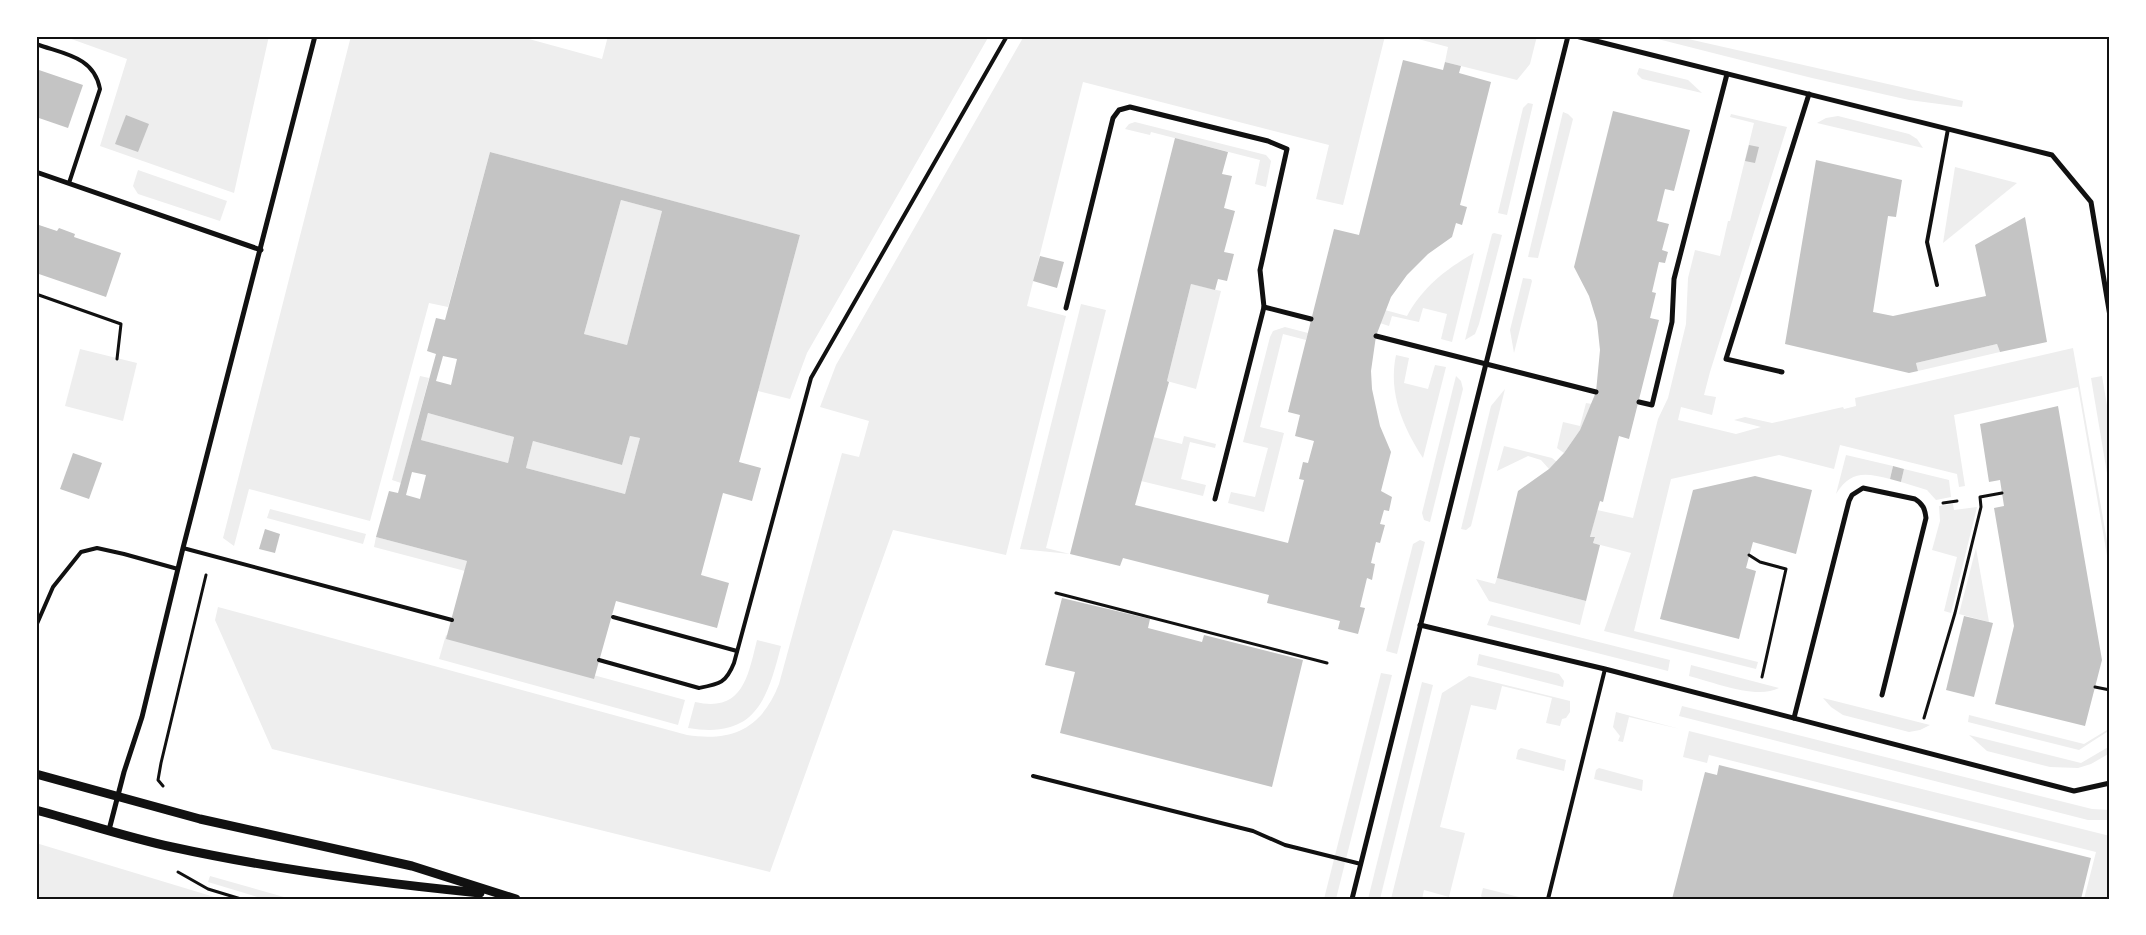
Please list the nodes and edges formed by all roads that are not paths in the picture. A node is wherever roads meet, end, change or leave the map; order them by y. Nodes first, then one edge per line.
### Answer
1 (315, 36) edge
2 (1007, 36) edge
3 (1568, 36) edge
4 (1576, 36) edge
5 (36, 44) edge
6 (1727, 74) junction
7 (1809, 94) junction
8 (1948, 129) junction
9 (36, 172) edge
10 (69, 183) junction
11 (261, 250) junction
12 (1936, 285) dead end
13 (1264, 307) junction
14 (1066, 308) dead end
15 (2110, 316) edge
16 (1311, 319) dead end
17 (1376, 336) dead end
18 (1485, 364) junction
19 (1782, 372) dead end
20 (1596, 392) dead end
21 (1639, 402) dead end
22 (1215, 498) dead end
23 (183, 548) junction
24 (178, 569) junction
25 (613, 617) dead end
26 (452, 620) dead end
27 (1420, 625) junction
28 (36, 626) edge
29 (737, 651) junction
30 (599, 660) dead end
31 (1605, 669) junction
32 (1882, 695) dead end
33 (1794, 718) junction
34 (36, 774) edge
35 (1033, 776) dead end
36 (2110, 783) edge
37 (117, 797) junction
38 (36, 810) edge
39 (109, 830) junction
40 (1361, 864) junction
41 (498, 894) junction
42 (516, 899) edge
43 (1352, 899) edge
44 (1548, 899) edge

1 - 11 street
2 - 29 lane
3 - 18 street
4 - 6 street
5 - 10 lane
6 - 7 street
6 - 21 street
7 - 8 street
7 - 19 street
8 - 12 lane
8 - 15 street
9 - 10 street
10 - 11 street
11 - 23 street
13 - 14 street
13 - 16 street
13 - 22 street
17 - 18 street
18 - 20 street
18 - 27 street
23 - 24 street
23 - 26 lane
24 - 28 lane
24 - 37 street
25 - 29 lane
27 - 31 street
27 - 40 street
29 - 30 lane
31 - 33 street
31 - 44 lane
32 - 33 street
33 - 36 street
34 - 37 street
35 - 40 lane
37 - 39 street
37 - 41 street
38 - 39 street
39 - 41 street
40 - 43 street
41 - 42 street

